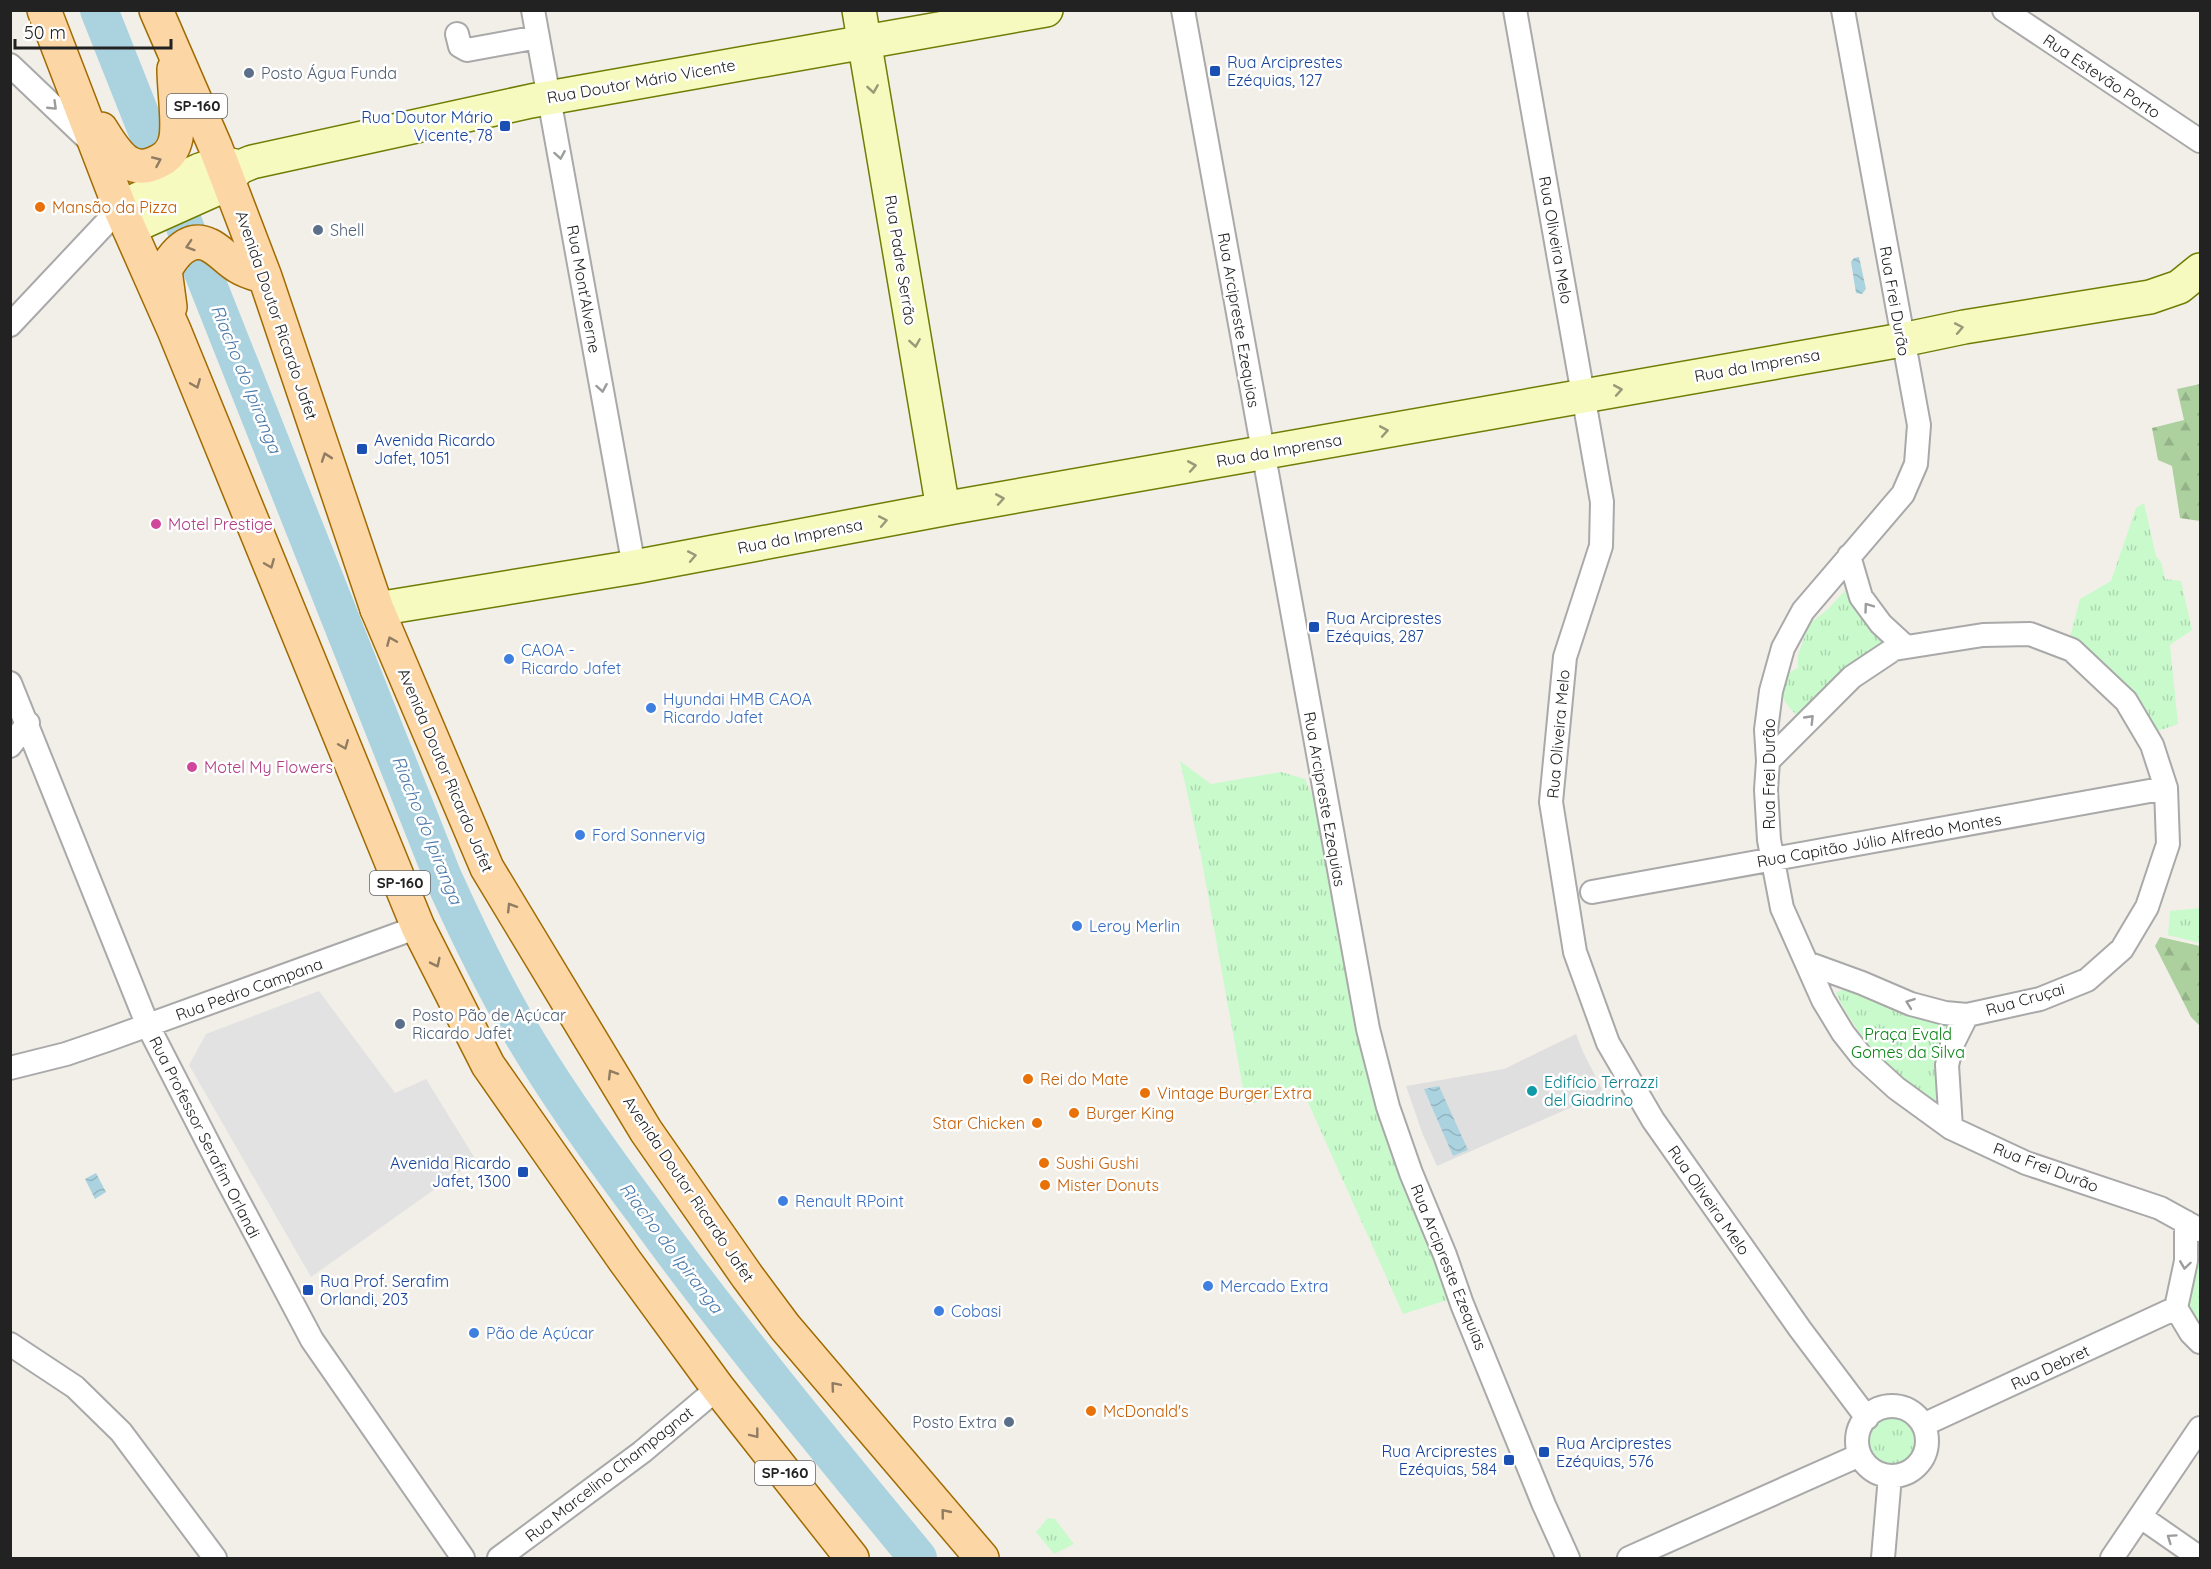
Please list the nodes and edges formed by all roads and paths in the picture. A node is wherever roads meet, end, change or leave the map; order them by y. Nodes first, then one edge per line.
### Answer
1 (44, 10) edge
2 (156, 10) edge
3 (533, 10) edge
4 (1046, 10) edge
5 (1183, 10) edge
6 (1515, 10) edge
7 (1843, 10) edge
8 (2004, 10) edge
9 (862, 26) edge
10 (457, 34) dead end
11 (538, 37) junction
12 (173, 49) junction
13 (10, 65) edge
14 (550, 98) junction
15 (2200, 141) edge
16 (108, 152) junction
17 (221, 174) junction
18 (128, 217) junction
19 (265, 277) junction
20 (2190, 279) edge
21 (10, 325) edge
22 (174, 330) junction
23 (1902, 340) junction
24 (1584, 396) junction
25 (1263, 453) junction
26 (943, 509) junction
27 (1849, 556) junction
28 (634, 567) junction
29 (377, 609) junction
30 (1906, 647) junction
31 (10, 683) edge
32 (28, 723) junction
33 (10, 746) edge
34 (1768, 761) junction
35 (2166, 788) junction
36 (1773, 860) junction
37 (1592, 892) dead end
38 (418, 927) junction
39 (1807, 963) junction
40 (1967, 1015) junction
41 (148, 1026) junction
42 (10, 1068) edge
43 (1951, 1128) junction
44 (2193, 1226) edge
45 (2176, 1308) junction
46 (2200, 1342) edge
47 (10, 1344) edge
48 (718, 1388) junction
49 (1867, 1418) junction
50 (1923, 1425) junction
51 (2200, 1428) edge
52 (1860, 1455) junction
53 (1890, 1476) junction
54 (2141, 1517) junction
55 (215, 1558) edge
56 (463, 1558) edge
57 (499, 1558) edge
58 (852, 1558) edge
59 (982, 1558) edge
60 (1568, 1558) edge
61 (1629, 1558) edge
62 (1883, 1558) edge
63 (2112, 1558) edge
64 (2200, 1558) edge

1 - 16 main road
2 - 12 main road, Avenida Doutor Ricardo Jafet / SP-160
3 - 11 street, Rua Mont'Alverne
4 - 9 street, Rua Doutor Mário Vicente
5 - 25 street, Rua Arcipreste Ezequias
6 - 24 street, Rua Oliveira Melo
7 - 23 street, Rua Frei Durão
8 - 15 street, Rua Estevão Porto
9 - 14 street, Rua Doutor Mário Vicente
9 -> 26 street, Rua Padre Serrão
10 - 11 street
11 - 14 street, Rua Mont'Alverne
16 -> 12 main road
12 - 17 main road, Avenida Doutor Ricardo Jafet / SP-160
13 -> 16 street
14 - 17 street, Rua Doutor Mário Vicente
14 -> 28 street, Rua Mont'Alverne
16 - 18 main road, SP-160
17 - 18 street, Rua Doutor Mário Vicente
17 - 19 main road, Avenida Doutor Ricardo Jafet / SP-160
18 - 21 street
18 - 22 main road, SP-160
19 -> 22 main road
29 -> 19 main road, Avenida Doutor Ricardo Jafet / SP-160
23 -> 20 street, Rua da Imprensa
22 -> 38 main road, SP-160
24 -> 23 street, Rua da Imprensa
23 - 27 street, Rua Frei Durão
25 -> 24 street, Rua da Imprensa
24 - 49 street, Rua Oliveira Melo
26 -> 25 street, Rua da Imprensa
25 - 60 street, Rua Arcipreste Ezequias
28 -> 26 street, Rua da Imprensa
30 -> 27 street
27 - 34 street, Rua Frei Durão
28 - 29 street, Rua da Imprensa
59 -> 29 main road, Avenida Doutor Ricardo Jafet / SP-160
34 -> 30 street, Rua Cruçai
30 - 35 street, Rua Cruçai
31 - 32 street, Rua Professor Serafim Orlandi
32 - 33 street
32 - 41 street, Rua Professor Serafim Orlandi
34 - 36 street, Rua Frei Durão
35 - 36 street, Rua Capitão Júlio Alfredo Montes
35 - 40 street, Rua Cruçai
36 - 37 street, Rua Capitão Júlio Alfredo Montes
36 - 39 street, Rua Frei Durão
38 - 41 street, Rua Pedro Campana
38 -> 48 main road, SP-160
40 -> 39 street, Rua Cruçai
39 - 43 street, Rua Frei Durão
40 - 43 street
41 - 42 street, Rua Pedro Campana
41 - 56 street, Rua Professor Serafim Orlandi
43 - 44 street, Rua Frei Durão
44 -> 45 street
45 - 46 street
45 - 50 street, Rua Debret
47 - 55 street
48 - 57 street, Rua Marcelino Champagnat
48 -> 58 main road, SP-160
49 - 50 street
49 - 52 street
50 - 53 street
51 - 54 street
52 - 53 street
52 - 61 street
53 - 62 street
54 - 63 street
64 -> 54 street

